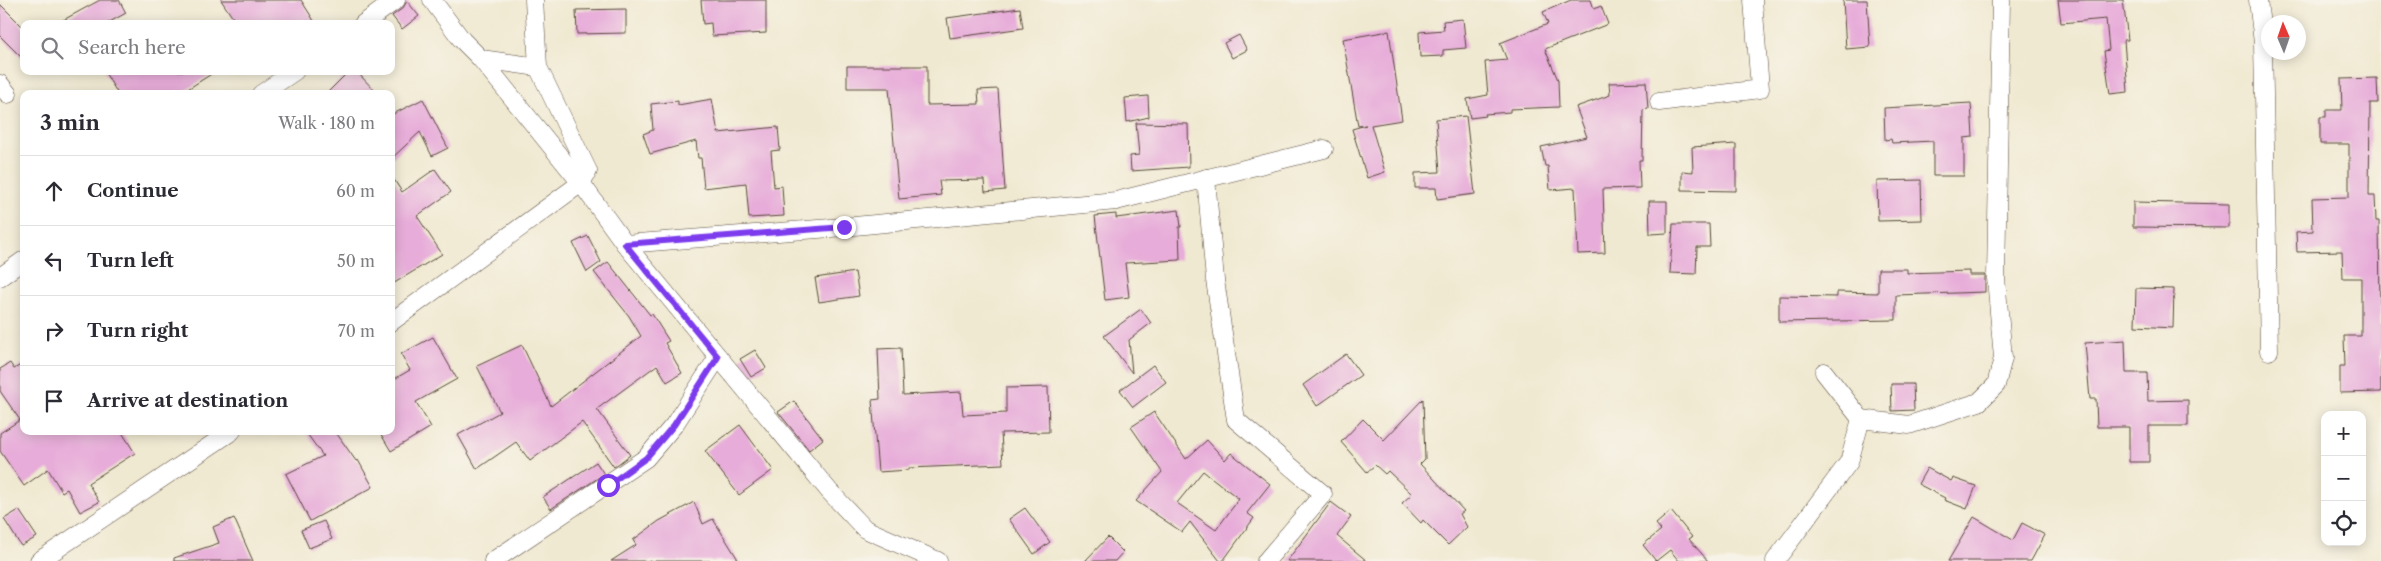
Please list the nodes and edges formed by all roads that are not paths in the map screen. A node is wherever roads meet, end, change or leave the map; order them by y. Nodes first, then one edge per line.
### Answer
1 (396, 0) edge
2 (432, 0) edge
3 (534, 0) edge
4 (1754, 0) edge
5 (2002, 0) edge
6 (2258, 0) edge
7 (368, 20) edge
8 (481, 59) junction
9 (538, 67) junction
10 (289, 75) edge
11 (267, 90) edge
12 (1659, 102) dead end
13 (1324, 149) dead end
14 (1206, 178) junction
15 (581, 183) junction
16 (625, 244) junction
17 (20, 263) edge
18 (0, 277) edge
19 (395, 319) edge
20 (2269, 351) dead end
21 (718, 357) junction
22 (1824, 372) dead end
23 (1861, 419) junction
24 (226, 435) edge
25 (39, 561) edge
26 (493, 561) edge
27 (938, 561) edge
28 (1266, 561) edge
29 (1775, 561) edge

1 - 7 street
2 - 8 street
3 - 9 street
4 - 12 street
5 - 23 street
6 - 20 street
8 - 9 street
8 - 15 street
9 - 15 street
10 - 11 street
13 - 14 street
14 - 16 street
14 - 28 street
15 - 16 street
15 - 19 street
16 - 21 street
17 - 18 street
21 - 26 street
21 - 27 street
22 - 23 street
23 - 29 street
24 - 25 street

